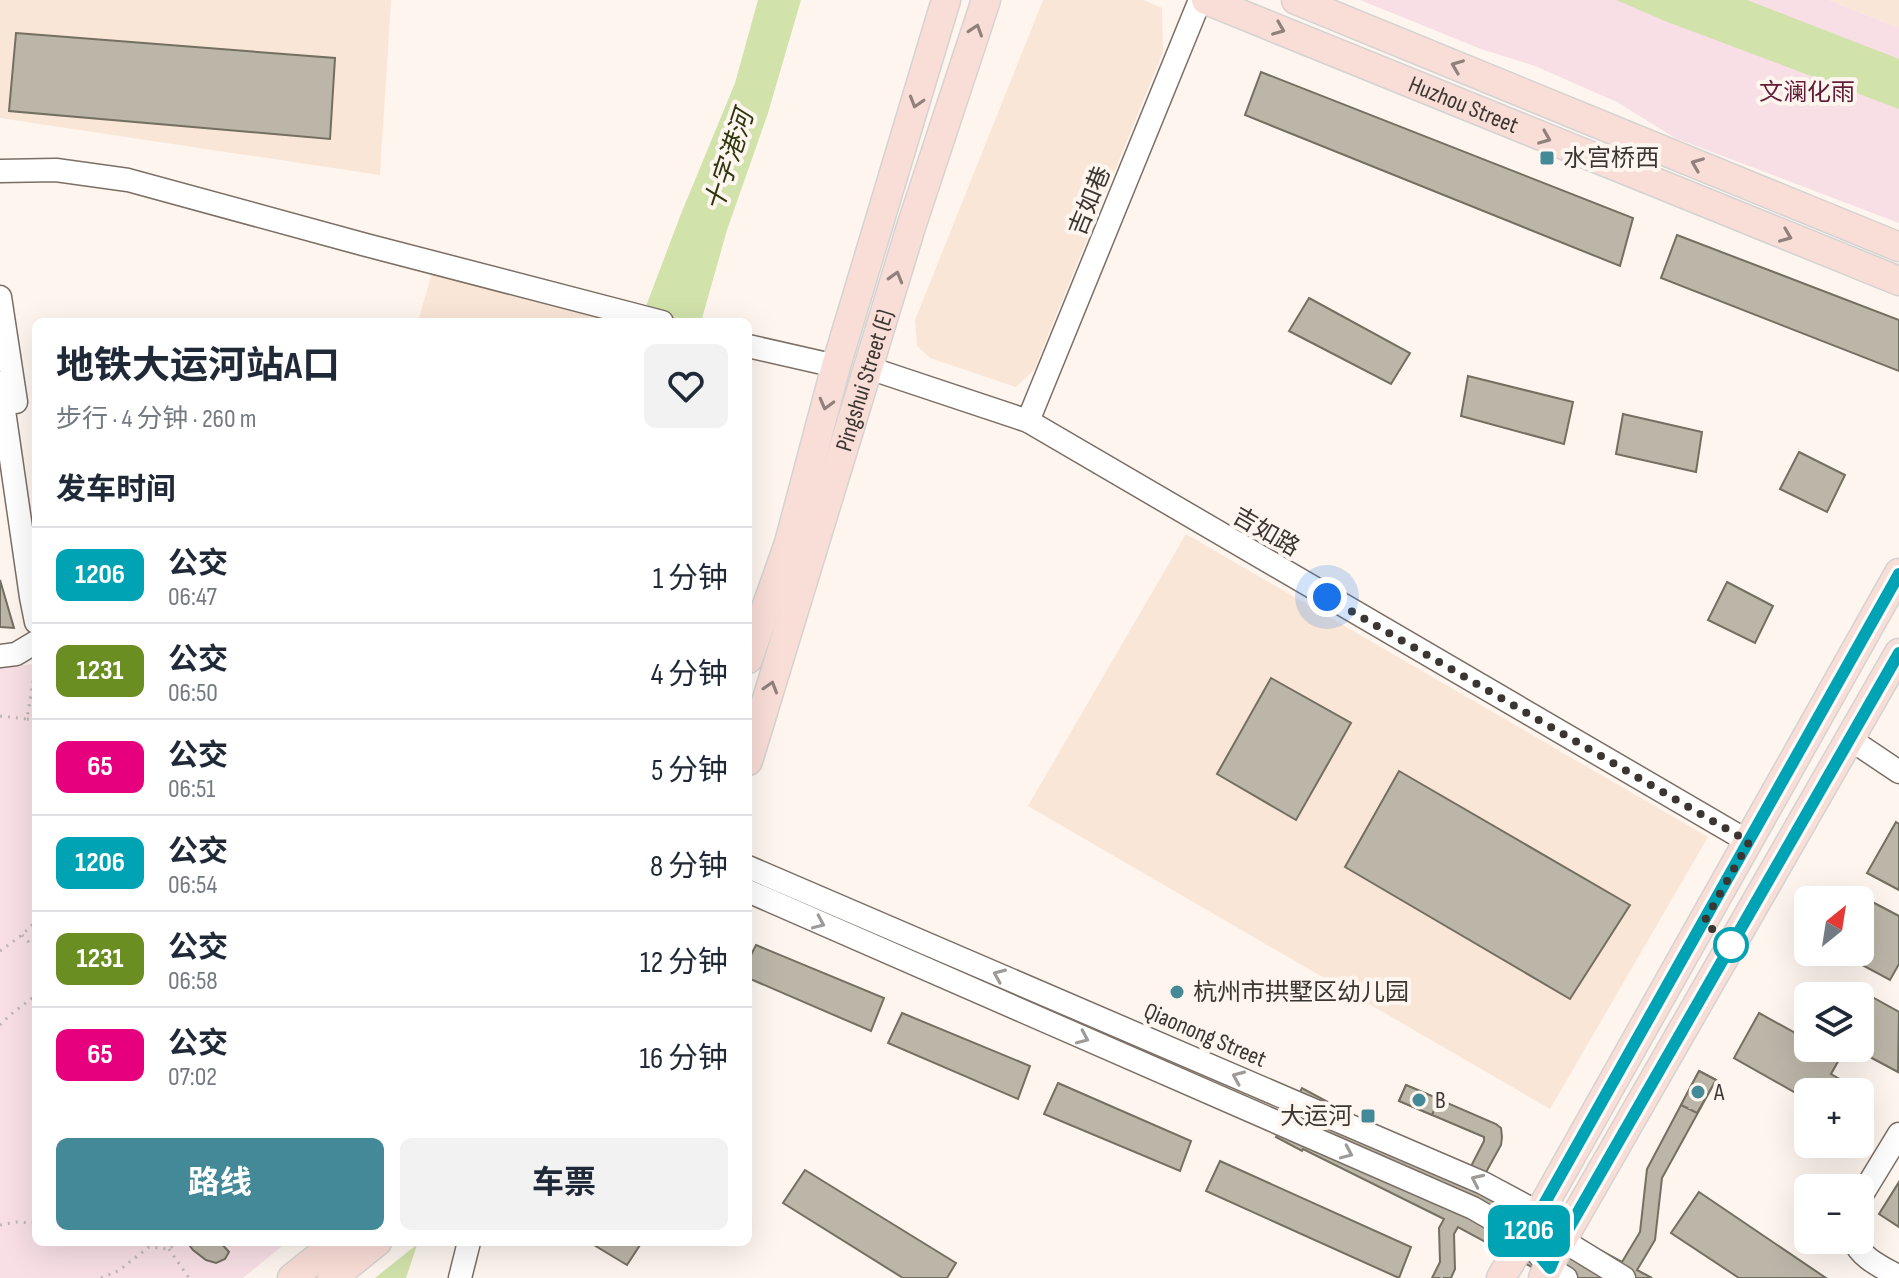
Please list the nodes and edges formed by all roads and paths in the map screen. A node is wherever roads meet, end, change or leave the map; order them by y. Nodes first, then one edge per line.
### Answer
1 (946, 0) edge
2 (986, 0) edge
3 (1203, 0) edge
4 (1296, 0) edge
5 (0, 171) edge
6 (1899, 247) edge
7 (1899, 281) edge
8 (0, 297) edge
9 (648, 318) edge
10 (755, 348) edge
11 (836, 366) junction
12 (869, 368) junction
13 (0, 383) edge
14 (1028, 421) junction
15 (32, 508) edge
16 (1899, 573) edge
17 (32, 602) edge
18 (32, 644) edge
19 (752, 648) edge
20 (1899, 653) edge
21 (0, 656) edge
22 (32, 688) edge
23 (0, 716) edge
24 (27, 719) junction
25 (32, 720) edge
26 (1850, 739) junction
27 (752, 748) edge
28 (1899, 772) edge
29 (1749, 842) junction
30 (752, 869) edge
31 (752, 893) edge
32 (32, 925) edge
33 (22, 935) junction
34 (32, 946) edge
35 (0, 951) edge
36 (32, 998) edge
37 (0, 1025) edge
38 (1705, 1079) dead end
39 (1407, 1094) dead end
40 (1451, 1113) dead end
41 (1682, 1123) dead end
42 (1899, 1134) edge
43 (1874, 1175) edge
44 (1539, 1213) junction
45 (32, 1223) edge
46 (0, 1225) edge
47 (1525, 1238) junction
48 (1562, 1240) junction
49 (173, 1246) edge
50 (334, 1246) edge
51 (369, 1246) edge
52 (468, 1246) edge
53 (149, 1247) joint
54 (169, 1249) junction
55 (1864, 1254) edge
56 (1447, 1267) dead end
57 (312, 1273) edge
58 (1553, 1275) edge
59 (1899, 1277) edge
60 (101, 1278) edge
61 (189, 1278) edge
62 (460, 1278) edge
63 (1441, 1278) edge
64 (1501, 1278) edge
65 (1624, 1278) edge

1 -> 11 main road, Pingshui Street (E)
12 -> 2 main road, Pingshui Street (E)
3 -> 7 main road, Huzhou Street
3 - 14 street, 吉如巷
6 -> 4 main road, Huzhou Street
5 - 9 street
8 - 15 street
10 - 11 street
11 -> 19 main road, Pingshui Street (E)
12 - 14 street, 吉如路
27 -> 12 main road, Pingshui Street (E)
13 - 17 street
14 - 29 street, 吉如路
16 - 29 main road
18 - 21 street
20 - 26 main road
22 - 24 path
23 - 24 path
24 - 25 path
26 - 28 street
26 - 48 main road
29 - 44 main road
44 -> 30 street, Qiaonong Street
31 -> 47 street
32 - 33 path
33 - 34 path
33 - 35 path
36 - 37 path
38 - 41 path
39 - 40 path
42 - 43 street
44 - 47 main road
44 - 48 street, Qiaonong Street
45 - 46 path
47 - 58 street
47 - 64 main road
48 - 58 main road
48 - 65 street, Qiaonong Street
49 - 54 path
50 - 57 main road
51 - 57 main road
52 - 62 street
53 - 54 path
53 - 60 path
54 - 61 path
55 - 59 street
56 - 63 path

